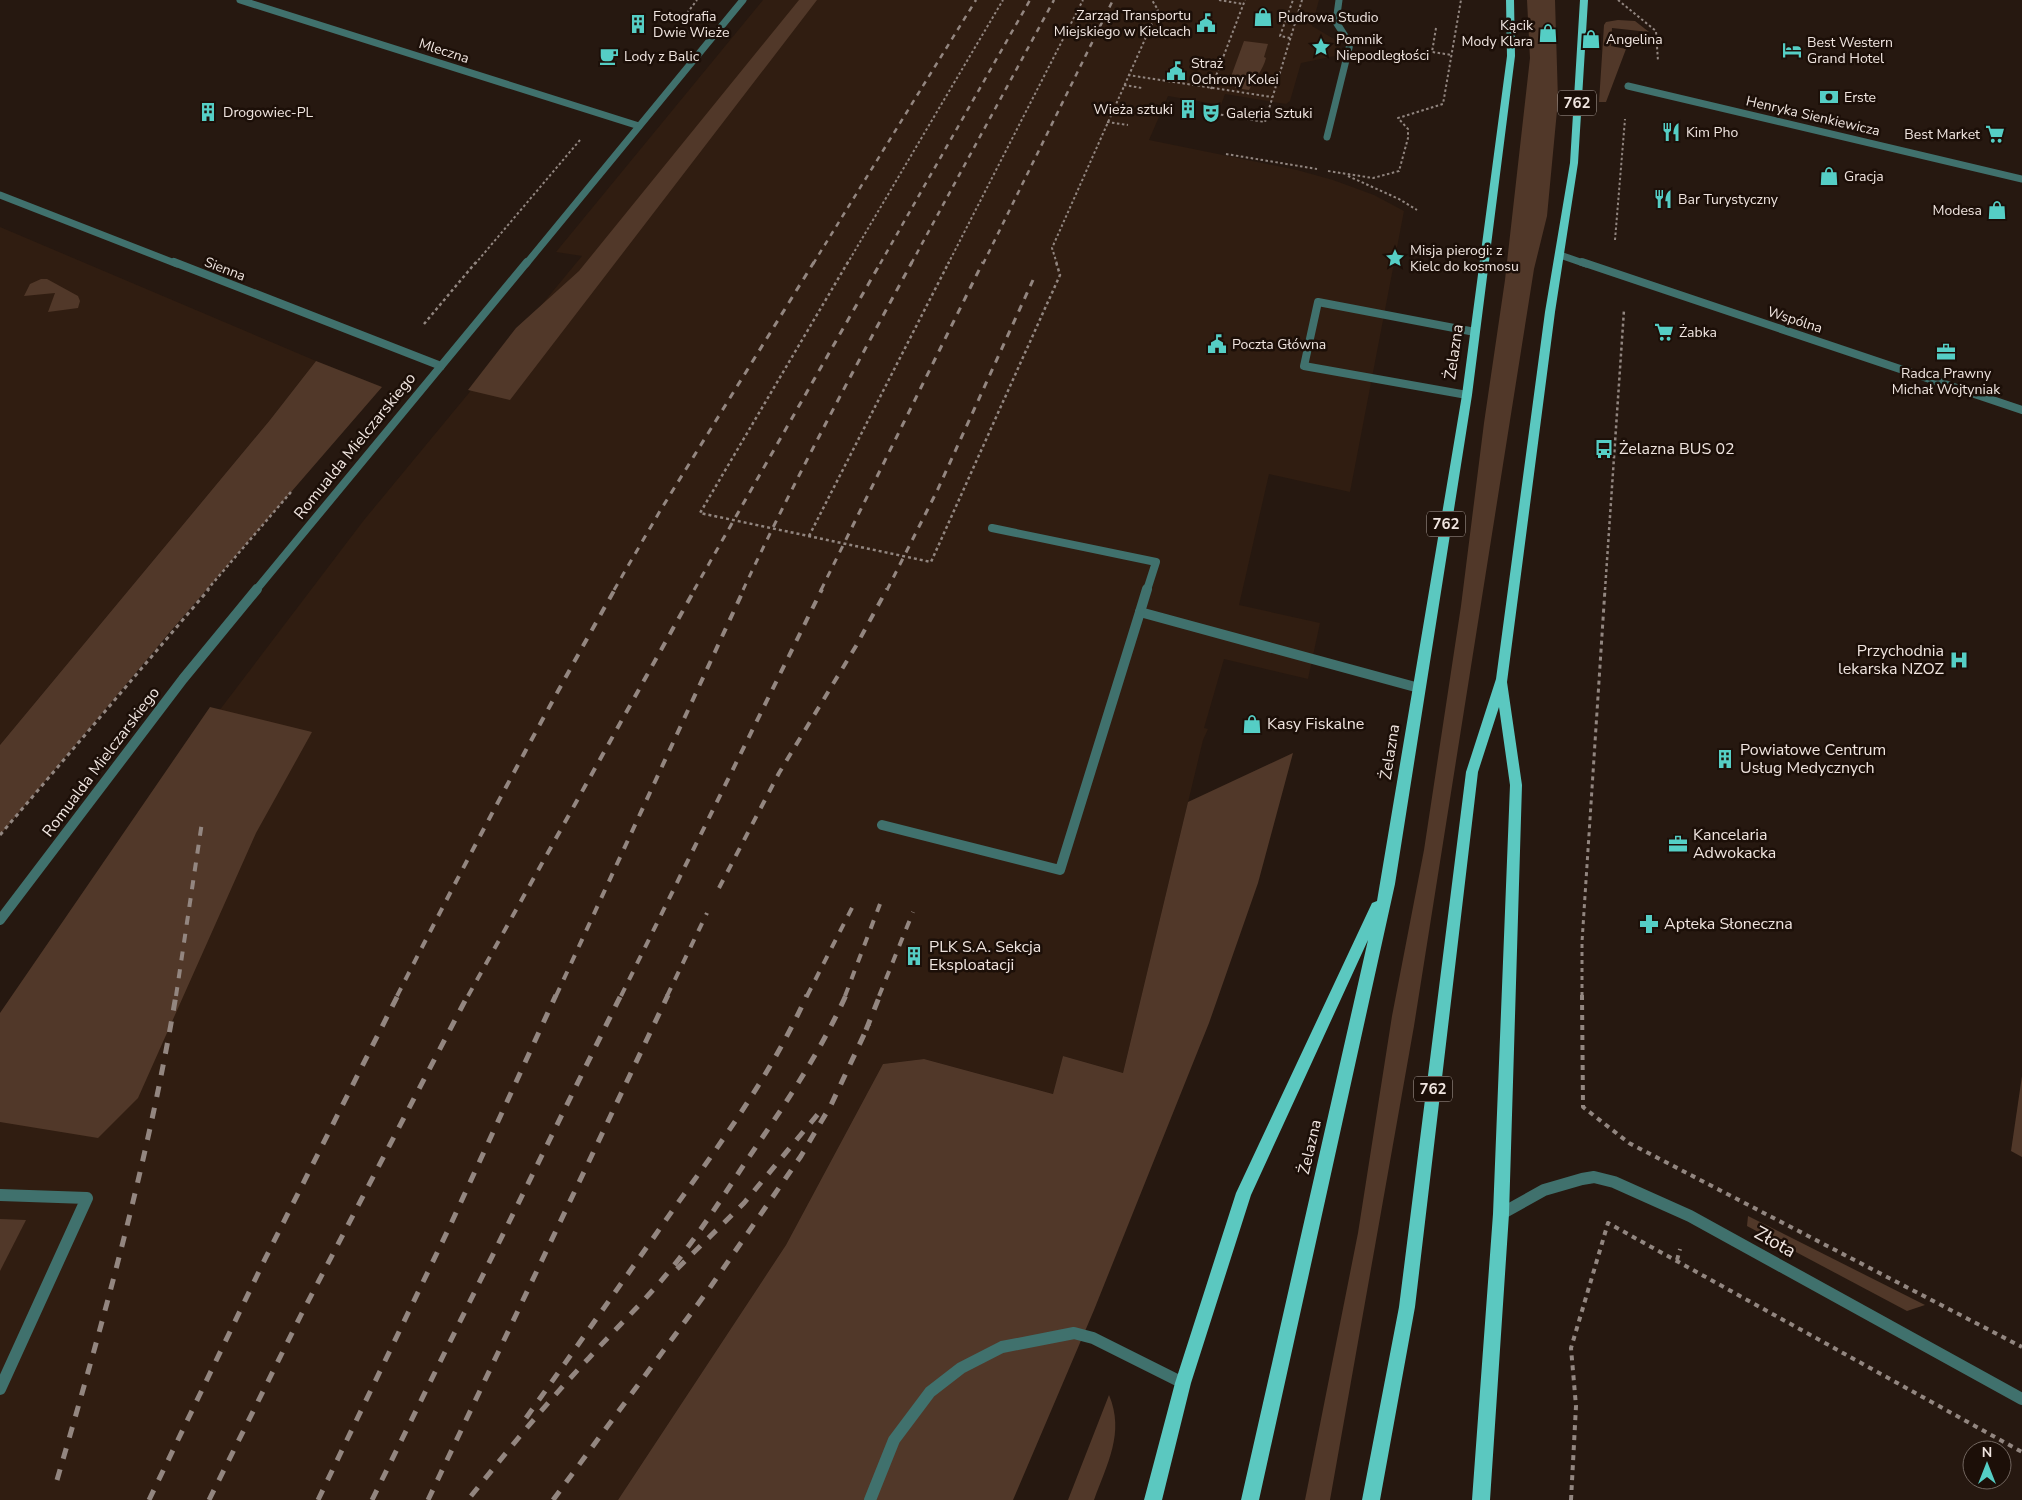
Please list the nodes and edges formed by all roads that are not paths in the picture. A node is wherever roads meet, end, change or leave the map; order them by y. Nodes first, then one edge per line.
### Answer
1 (240, 0) edge
2 (743, 0) edge
3 (1339, 0) edge
4 (1510, 0) edge
5 (1584, 0) edge
6 (1628, 86) road end
7 (640, 126) junction
8 (1327, 137) dead end
9 (2022, 178) edge
10 (0, 195) edge
11 (1560, 255) junction
12 (1475, 332) junction
13 (440, 366) junction
14 (1467, 395) junction
15 (2022, 410) edge
16 (992, 528) dead end
17 (1140, 612) junction
18 (1502, 679) junction
19 (1419, 688) junction
20 (882, 825) dead end
21 (1388, 884) junction
22 (0, 920) edge
23 (0, 1195) edge
24 (1501, 1214) junction
25 (1184, 1383) junction
26 (0, 1389) edge
27 (2022, 1398) edge
28 (870, 1500) edge
29 (1154, 1500) edge
30 (1250, 1500) edge
31 (1371, 1500) edge
32 (1481, 1500) edge

1 - 7 street, Mleczna
2 - 7 street, Romualda Mielczarskiego
3 - 8 street
4 - 12 main road, Żelazna / 762
5 - 11 main road, 762
6 - 9 street, Henryka Sienkiewicza
7 - 13 street, Romualda Mielczarskiego
10 - 13 street, Sienna
11 - 15 street, Wspólna
11 - 18 main road, 762
12 - 14 main road, Żelazna / 762
12 - 14 street
13 - 22 street, Romualda Mielczarskiego
14 - 19 main road, Żelazna / 762
16 - 17 street
17 - 19 street
17 - 20 street
18 - 24 main road
18 - 31 main road, 762
19 - 21 main road, Żelazna / 762
21 - 25 main road
21 - 30 main road, Żelazna / 762
23 - 26 street
24 - 27 street, Złota
24 - 32 main road
25 - 28 street
25 - 29 main road

